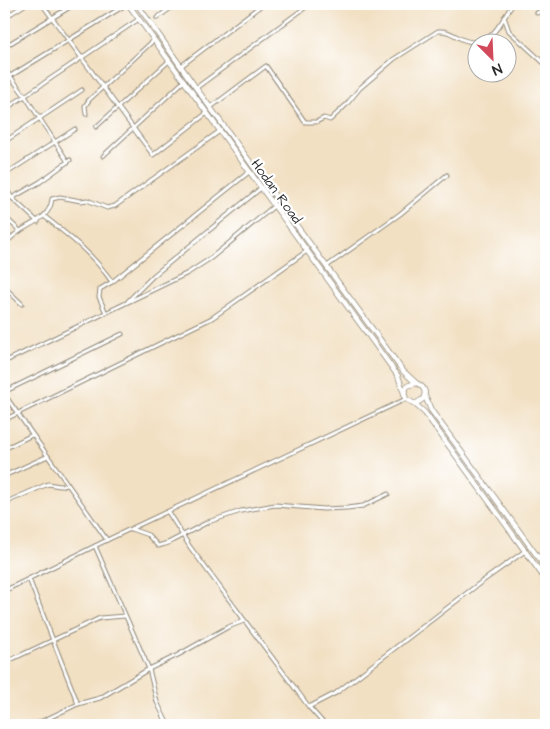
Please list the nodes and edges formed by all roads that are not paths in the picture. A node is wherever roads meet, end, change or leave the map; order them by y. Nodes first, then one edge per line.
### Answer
1 (26, 4) edge
2 (42, 4) edge
3 (75, 4) edge
4 (128, 4) edge
5 (176, 4) edge
6 (263, 4) edge
7 (310, 4) edge
8 (513, 4) edge
9 (140, 5) edge
10 (546, 8) edge
11 (536, 13) dead end
12 (504, 17) junction
13 (4, 18) edge
14 (53, 18) junction
15 (157, 18) dead end
16 (139, 19) junction
17 (154, 40) junction
18 (70, 41) junction
19 (4, 47) edge
20 (82, 58) junction
21 (169, 61) junction
22 (546, 65) edge
23 (181, 66) junction
24 (4, 68) edge
25 (11, 76) junction
26 (4, 80) edge
27 (184, 82) junction
28 (103, 87) junction
29 (196, 88) junction
30 (82, 90) dead end
31 (25, 96) junction
32 (118, 107) junction
33 (211, 107) junction
34 (4, 110) edge
35 (207, 113) junction
36 (86, 114) dead end
37 (40, 118) junction
38 (133, 127) junction
39 (96, 128) dead end
40 (75, 129) dead end
41 (220, 131) junction
42 (4, 142) edge
43 (54, 142) junction
44 (103, 156) dead end
45 (249, 172) junction
46 (4, 175) edge
47 (447, 176) dead end
48 (4, 185) edge
49 (261, 188) junction
50 (12, 198) junction
51 (274, 206) junction
52 (4, 216) edge
53 (44, 216) junction
54 (38, 222) junction
55 (20, 231) junction
56 (4, 244) edge
57 (307, 251) junction
58 (327, 266) junction
59 (112, 282) junction
60 (4, 287) edge
61 (126, 303) junction
62 (22, 304) dead end
63 (106, 313) junction
64 (122, 334) dead end
65 (4, 362) edge
66 (416, 383) junction
67 (4, 393) edge
68 (404, 393) junction
69 (425, 396) junction
70 (406, 399) junction
71 (415, 404) junction
72 (17, 413) junction
73 (4, 420) edge
74 (32, 435) junction
75 (4, 448) edge
76 (48, 456) junction
77 (4, 476) edge
78 (68, 485) junction
79 (388, 494) dead end
80 (4, 506) edge
81 (168, 512) junction
82 (131, 529) junction
83 (182, 534) junction
84 (107, 540) junction
85 (95, 546) junction
86 (525, 551) junction
87 (546, 568) edge
88 (29, 579) junction
89 (546, 580) edge
90 (4, 591) edge
91 (125, 616) junction
92 (244, 621) junction
93 (52, 641) junction
94 (4, 664) edge
95 (149, 669) junction
96 (78, 704) junction
97 (309, 707) junction
98 (34, 725) edge
99 (168, 725) edge
100 (325, 725) edge

1 - 13 street
2 - 14 street
3 - 14 street
4 - 16 main road, Hodan Road
4 - 18 street
5 - 15 street
6 - 23 street
7 - 29 street
8 - 12 street
9 - 23 main road, Hodan Road
10 - 11 street
12 - 22 street
12 - 33 street
14 - 18 street
14 - 19 street
16 - 17 main road, Hodan Road
16 - 20 street
17 - 21 main road, Hodan Road
17 - 28 street
18 - 20 street
18 - 25 street
20 - 28 street
20 - 31 street
21 - 27 main road, Hodan Road
21 - 32 street
23 - 29 main road, Hodan Road
24 - 25 street
25 - 26 street
25 - 31 street
27 - 35 main road, Hodan Road
27 - 38 street
28 - 32 street
28 - 36 street
29 - 33 main road, Hodan Road
30 - 37 street
31 - 34 street
31 - 37 street
32 - 38 street
32 - 39 street
33 - 58 main road, Hodan Road
35 - 38 street
35 - 41 main road, Hodan Road
37 - 42 street
37 - 43 street
38 - 44 street
40 - 43 street
41 - 45 main road, Hodan Road
41 - 53 street
43 - 46 street
43 - 50 street
45 - 49 main road, Hodan Road
45 - 59 street
47 - 58 street
48 - 50 street
49 - 51 main road, Hodan Road
49 - 61 street
50 - 54 street
51 - 57 main road, Hodan Road
51 - 61 street
52 - 55 street
53 - 54 street
53 - 59 street
54 - 55 street
55 - 56 street
57 - 68 main road, Hodan Road
57 - 72 street
58 - 66 main road, Hodan Road
59 - 63 street
60 - 62 street
61 - 63 street
63 - 65 street
64 - 67 street
66 - 68 main road
66 - 69 main road, Hodan Road
67 - 72 street
68 - 70 main road, Hodan Road
69 - 71 main road
69 - 87 main road, Hodan Road
70 - 71 main road
70 - 81 street
71 - 86 main road
72 - 73 street
72 - 74 street
74 - 75 street
74 - 76 street
76 - 77 street
76 - 78 street
78 - 80 street
78 - 84 street
79 - 83 street
81 - 82 street
81 - 83 street
82 - 83 street
82 - 84 street
83 - 92 street
84 - 85 street
85 - 88 street
85 - 91 street
86 - 89 main road
86 - 97 street
88 - 90 street
88 - 93 street
91 - 93 street
91 - 95 street
92 - 95 street
92 - 97 street
93 - 94 street
93 - 96 street
95 - 96 street
95 - 99 street
96 - 98 street
97 - 100 street

